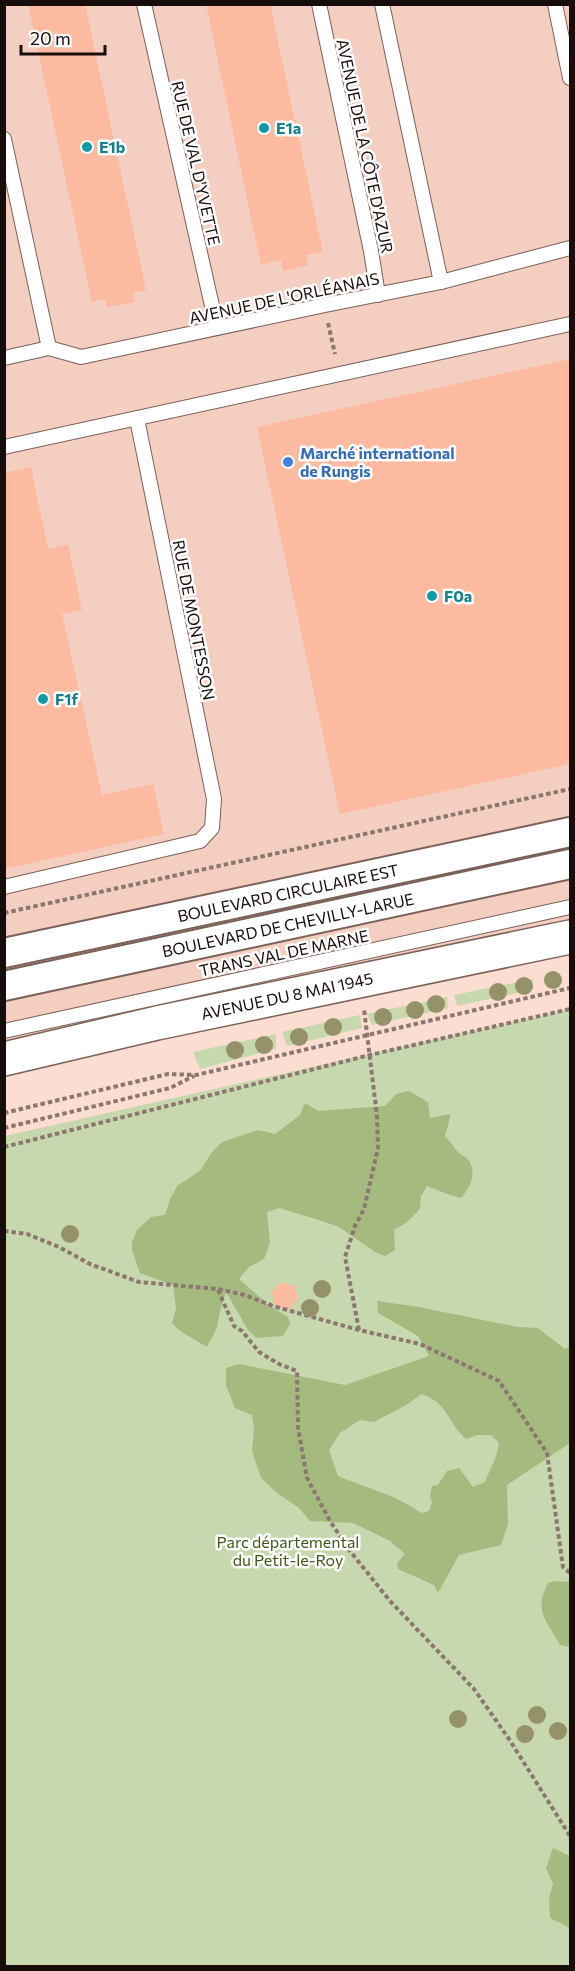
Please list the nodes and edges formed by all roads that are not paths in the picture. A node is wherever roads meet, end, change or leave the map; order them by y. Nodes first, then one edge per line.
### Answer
1 (144, 4) edge
2 (319, 4) edge
3 (382, 4) edge
4 (555, 4) edge
5 (570, 78) edge
6 (4, 139) edge
7 (570, 248) edge
8 (441, 282) junction
9 (378, 295) junction
10 (570, 324) edge
11 (217, 328) junction
12 (49, 348) junction
13 (4, 358) edge
14 (137, 419) junction
15 (4, 447) edge
16 (570, 832) edge
17 (570, 864) edge
18 (4, 887) edge
19 (570, 907) edge
20 (570, 937) edge
21 (4, 953) edge
22 (4, 986) edge
23 (4, 1031) edge
24 (4, 1059) edge

1 - 11 lane, RUE DE VAL D'YVETTE
2 - 9 lane, AVENUE DE LA CÔTE D'AZUR
3 - 8 lane
4 - 5 lane
6 - 12 lane
7 - 8 lane, AVENUE DE L'ORLÉANAIS
8 - 9 lane, AVENUE DE L'ORLÉANAIS
9 - 11 lane, AVENUE DE L'ORLÉANAIS
10 - 14 lane
11 - 12 lane, AVENUE DE L'ORLÉANAIS
12 - 13 lane, AVENUE DE L'ORLÉANAIS
14 - 15 lane
14 - 18 lane, RUE DE MONTESSON
16 - 21 street, BOULEVARD CIRCULAIRE EST
17 - 22 street, BOULEVARD DE CHEVILLY-LARUE
19 - 23 lane, TRANS VAL DE MARNE
20 - 24 main road, AVENUE DU 8 MAI 1945

